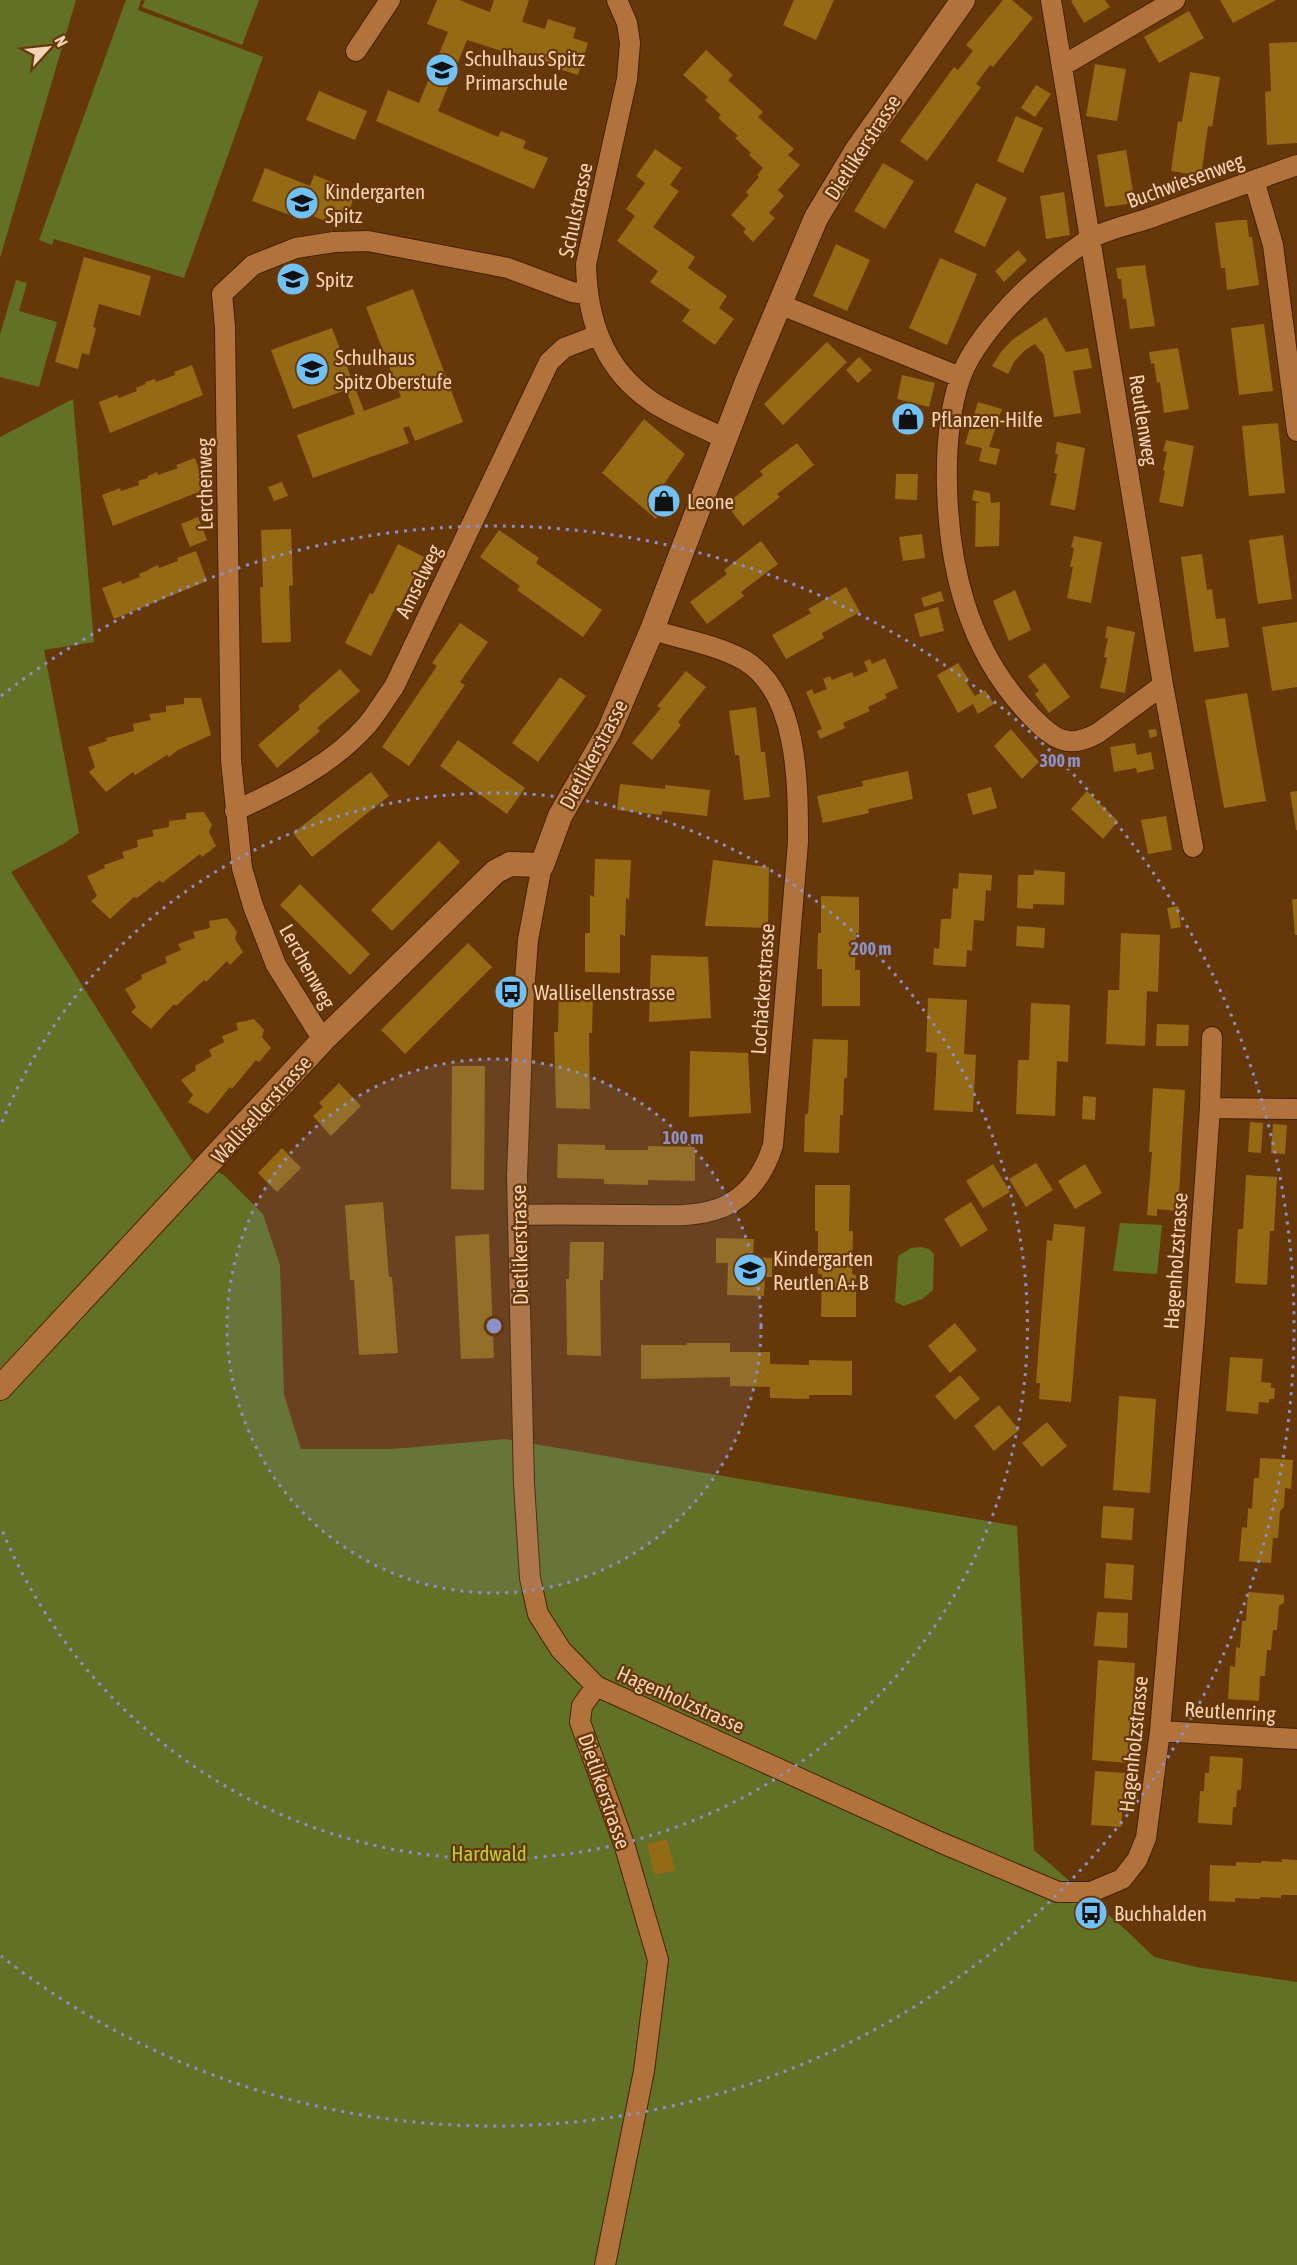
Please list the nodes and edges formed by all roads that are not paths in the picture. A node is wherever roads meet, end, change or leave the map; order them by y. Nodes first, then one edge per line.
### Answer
1 (390, 0) edge
2 (617, 0) edge
3 (963, 0) edge
4 (1051, 0) edge
5 (1175, 0) edge
6 (356, 51) dead end
7 (1062, 66) junction
8 (1297, 165) edge
9 (1254, 180) junction
10 (1089, 239) junction
11 (587, 294) junction
12 (779, 304) junction
13 (597, 335) junction
14 (960, 377) junction
15 (1297, 431) edge
16 (725, 439) junction
17 (652, 630) junction
18 (1163, 685) junction
19 (235, 811) junction
20 (1193, 847) dead end
21 (542, 865) junction
22 (1212, 1037) dead end
23 (323, 1041) junction
24 (1210, 1108) junction
25 (1297, 1109) edge
26 (518, 1215) junction
27 (0, 1388) edge
28 (596, 1686) junction
29 (1160, 1731) junction
30 (1297, 1739) edge
31 (605, 2265) edge

1 - 6 street
2 - 11 street, Schulstrasse
3 - 12 street, Dietlikerstrasse
4 - 7 street, Reutlenweg
5 - 7 street
7 - 10 street, Reutlenweg
8 - 9 street, Buchwiesenweg
9 - 10 street, Buchwiesenweg
9 - 15 street
10 - 14 street, Buchwiesenweg
10 - 18 street, Reutlenweg
11 - 13 street, Schulstrasse
11 - 19 street, Lerchenweg
12 - 14 street
12 - 16 street, Dietlikerstrasse
13 - 16 street, Schulstrasse
13 - 19 street, Amselweg
14 - 18 street, Buchwiesenweg
16 - 17 street, Dietlikerstrasse
17 - 21 street, Dietlikerstrasse
17 - 26 street, Lochäckerstrasse
18 - 20 street, Reutlenweg
19 - 23 street, Lerchenweg
21 - 23 street, Wallisellerstrasse
21 - 26 street, Dietlikerstrasse
22 - 24 street, Hagenholzstrasse
23 - 27 street, Wallisellerstrasse
24 - 25 street
24 - 29 street, Hagenholzstrasse
26 - 28 street, Dietlikerstrasse
28 - 29 street, Hagenholzstrasse
28 - 31 street, Dietlikerstrasse
29 - 30 street, Reutlenring

